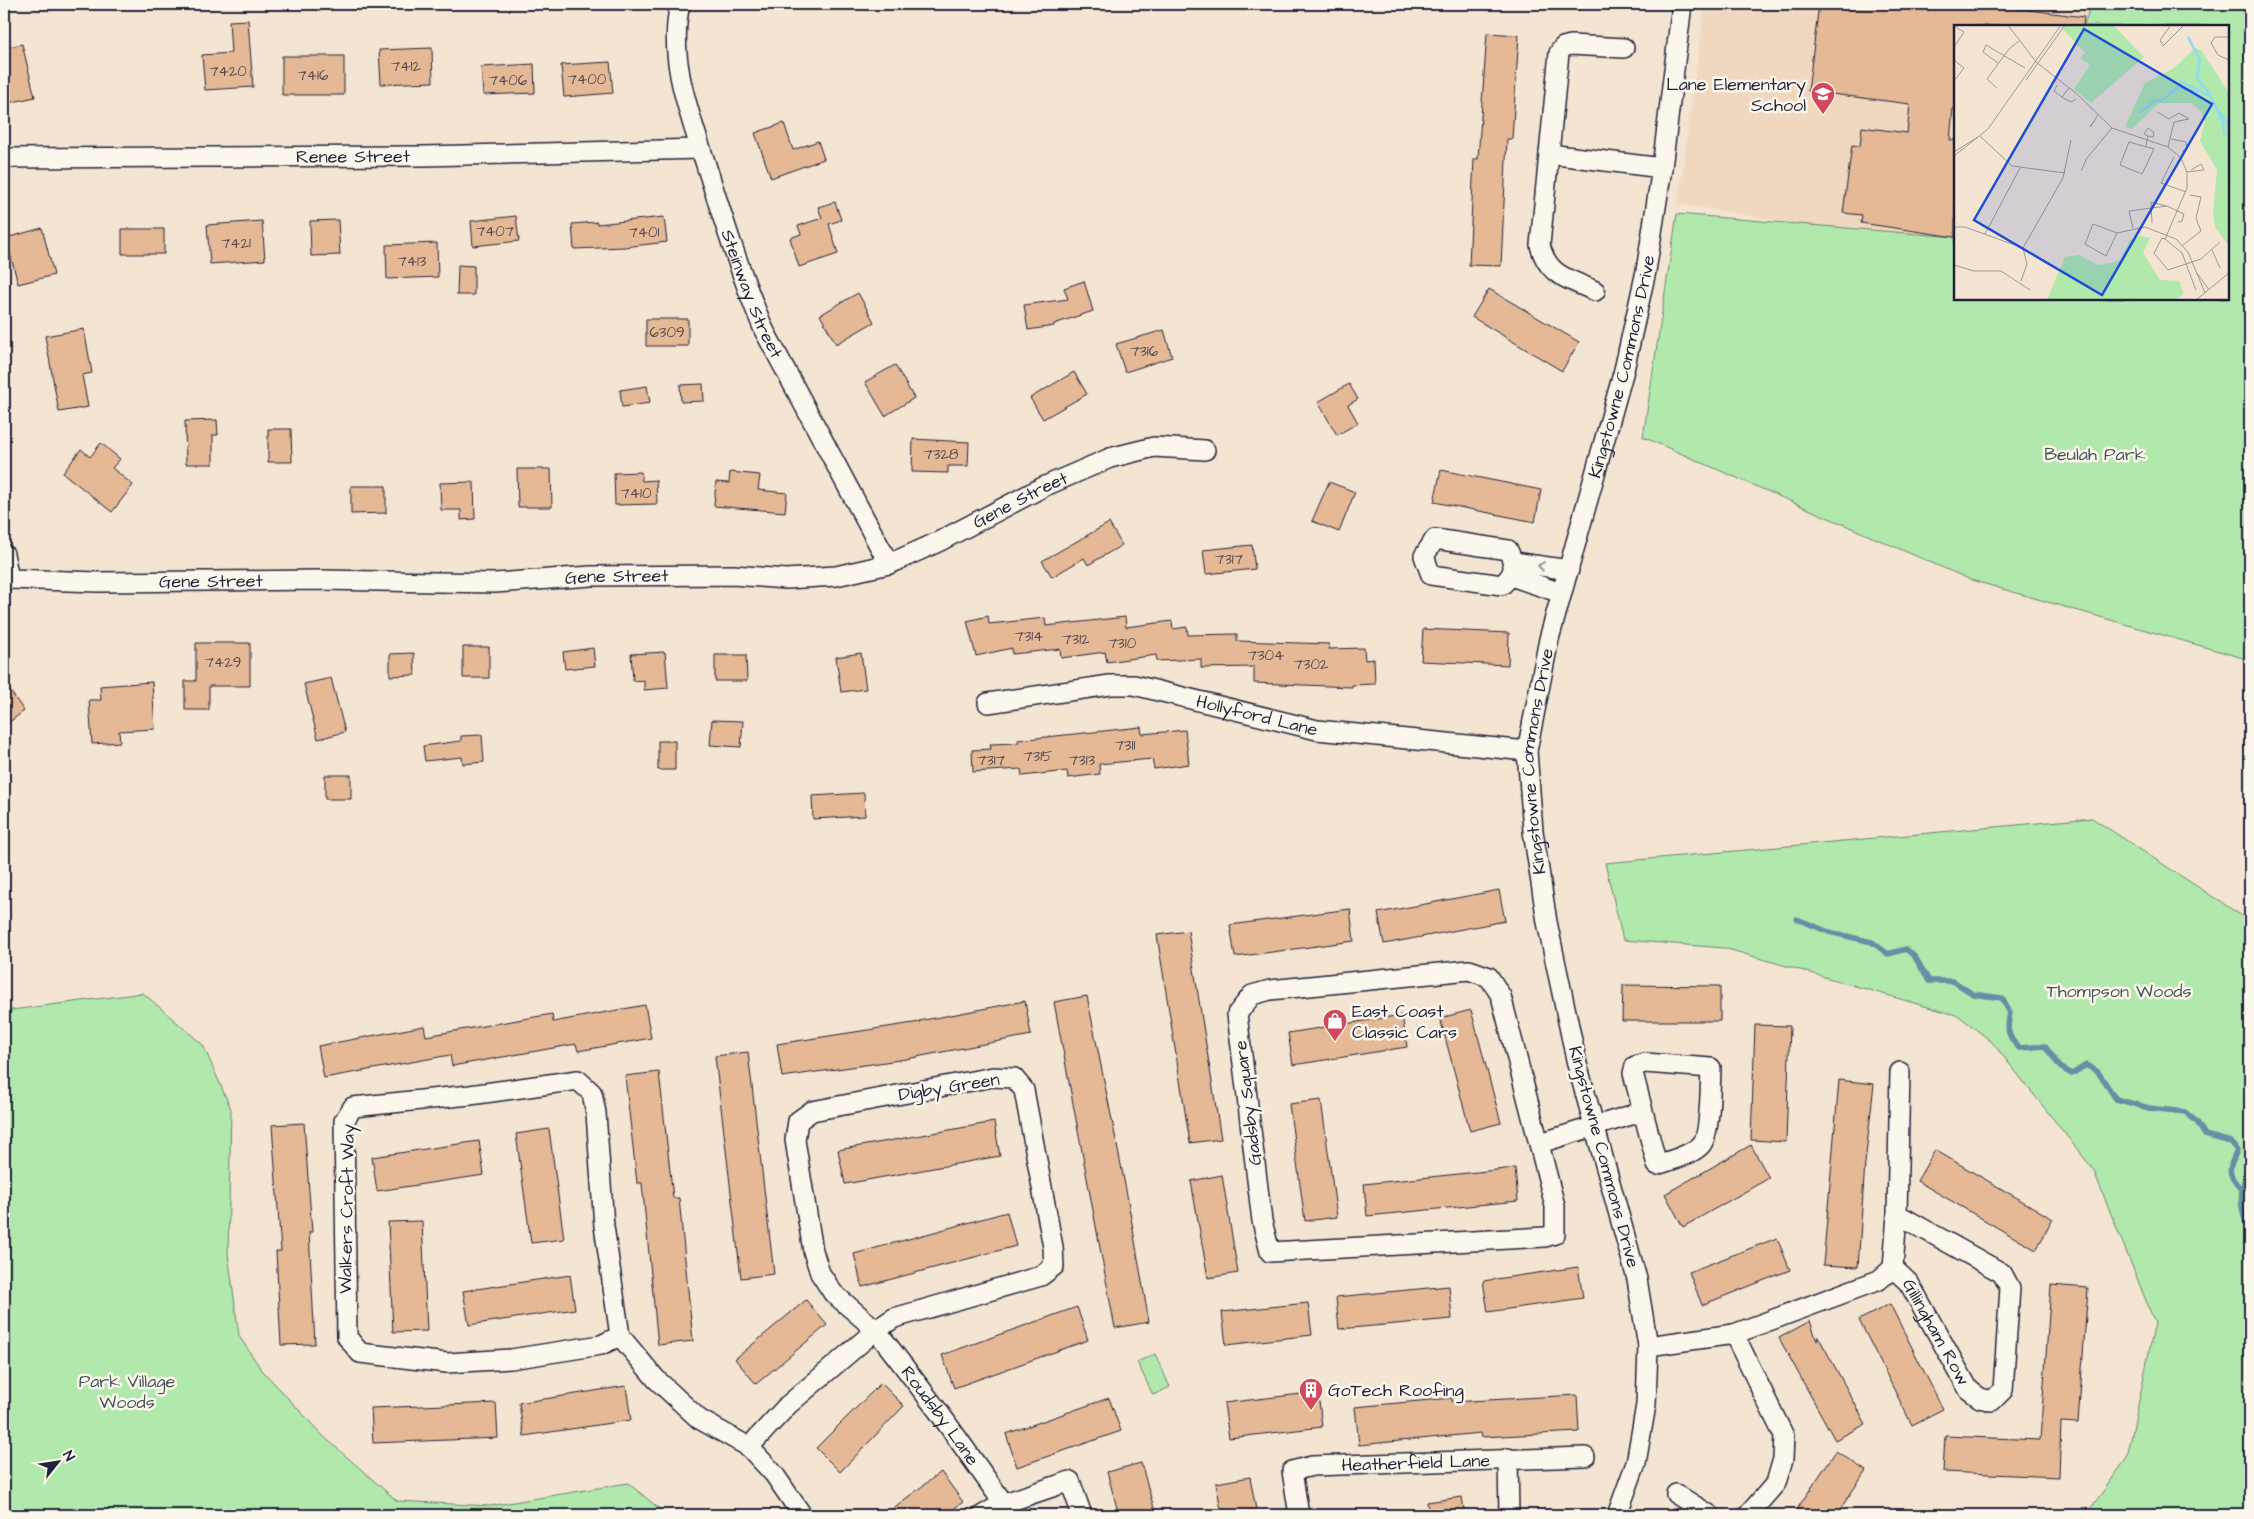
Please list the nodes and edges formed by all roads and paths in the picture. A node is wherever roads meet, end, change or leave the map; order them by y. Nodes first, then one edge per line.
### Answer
1 (680, 4) edge
2 (1682, 4) edge
3 (1624, 48) dead end
4 (701, 149) junction
5 (1549, 154) junction
6 (4, 158) edge
7 (1662, 168) junction
8 (1595, 291) dead end
9 (1206, 450) dead end
10 (4, 554) edge
11 (889, 564) junction
12 (1569, 570) junction
13 (6, 583) edge
14 (1561, 593) junction
15 (988, 703) dead end
16 (1527, 751) junction
17 (1900, 1072) dead end
18 (1641, 1112) junction
19 (1595, 1126) junction
20 (1540, 1143) junction
21 (1897, 1214) junction
22 (1893, 1268) junction
23 (876, 1330) junction
24 (1734, 1334) junction
25 (620, 1336) junction
26 (1648, 1346) junction
27 (749, 1447) junction
28 (1585, 1457) dead end
29 (1508, 1458) junction
30 (1676, 1494) dead end
31 (1007, 1509) edge
32 (802, 1515) edge
33 (983, 1515) edge
34 (1082, 1515) edge
35 (1299, 1515) edge
36 (1510, 1515) edge
37 (1617, 1515) edge
38 (1710, 1515) edge
39 (1748, 1515) edge

1 - 4 street, Steinway Street
2 - 7 street, Kingstowne Commons Drive
3 - 5 street
4 - 6 street, Renee Street
4 - 11 street, Steinway Street
5 - 7 street
5 - 8 street
7 - 12 street, Kingstowne Commons Drive
9 - 11 street, Gene Street
10 - 13 street
11 - 13 street, Gene Street
12 - 14 street, Kingstowne Commons Drive
12 -> 14 street
14 - 16 street, Kingstowne Commons Drive
15 - 16 street, Hollyford Lane
16 - 19 street, Kingstowne Commons Drive
17 - 21 street, Gillingham Row
18 - 18 street
18 - 19 street
19 - 20 street
19 - 26 street, Kingstowne Commons Drive
20 - 20 street, Gadsby Square
21 - 22 street, Gillingham Row
21 - 22 street, Gillingham Row
22 - 24 street, Gillingham Row
23 - 23 street, Digby Green
23 - 27 street, Digby Green
23 - 31 street, Roudsby Lane
24 - 26 street, Gillingham Row
24 - 39 street
25 - 25 street, Walkers Croft Way
25 - 27 street
26 - 37 street, Kingstowne Commons Drive
27 - 32 street
28 - 29 street, Heatherfield Lane
29 - 35 street, Heatherfield Lane
29 - 36 street
30 - 38 street
31 - 33 street
31 - 34 street

